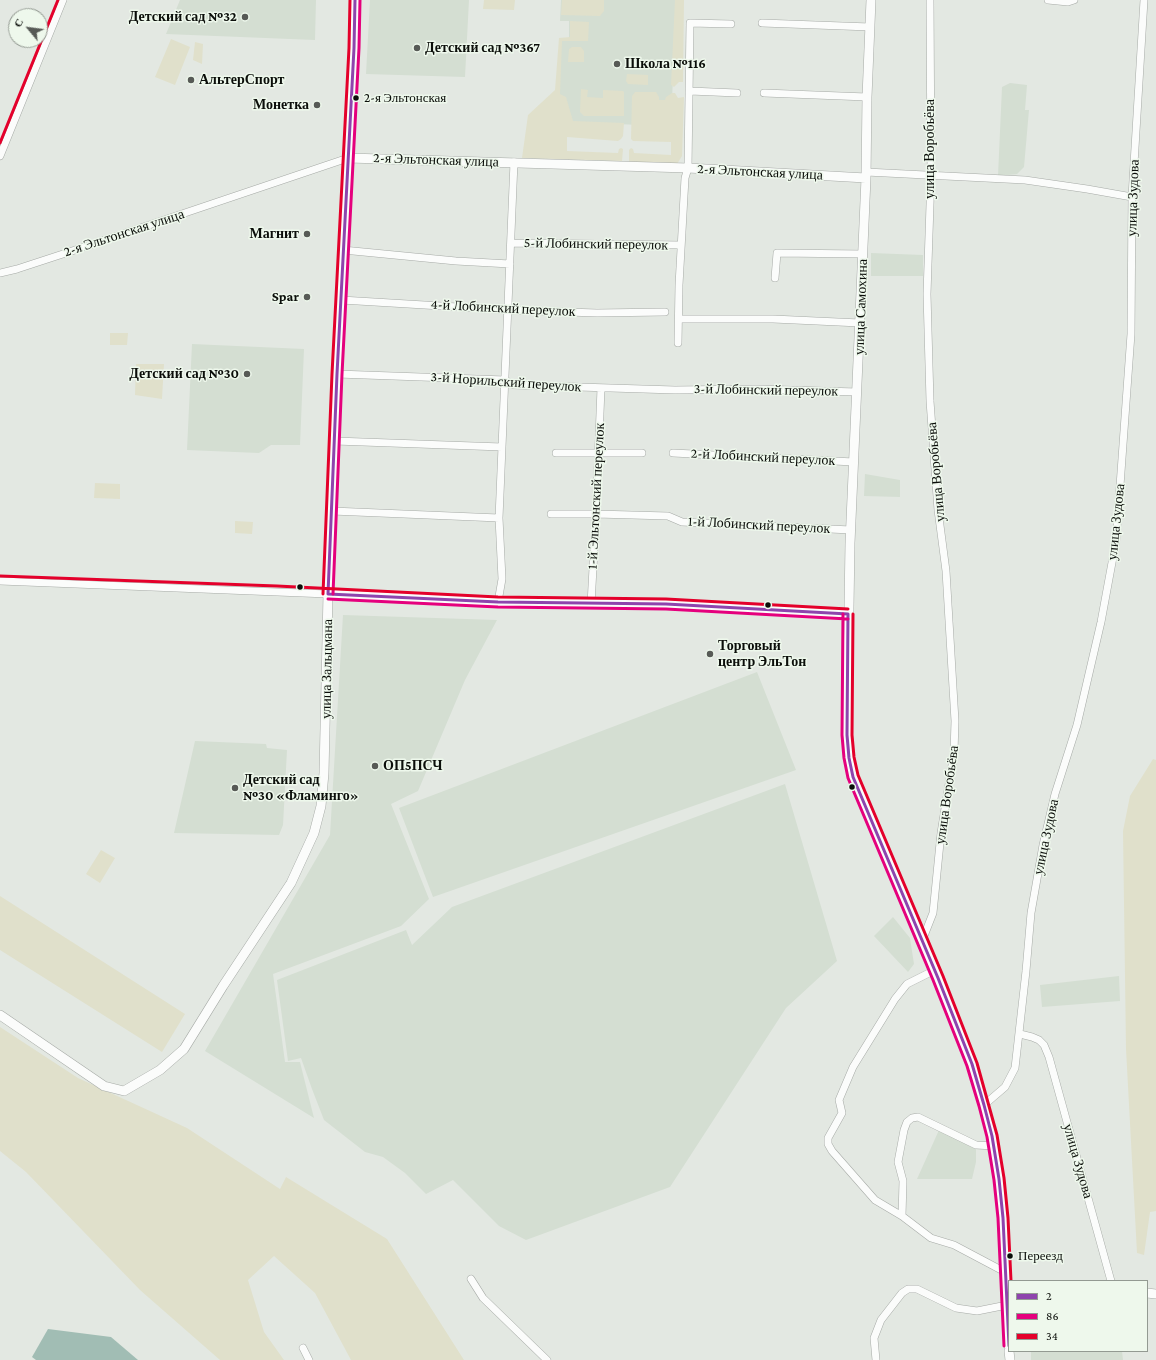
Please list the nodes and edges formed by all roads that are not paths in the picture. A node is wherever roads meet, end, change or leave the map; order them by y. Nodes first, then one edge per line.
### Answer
1 (63, 0) edge
2 (355, 0) edge
3 (871, 0) edge
4 (930, 0) edge
5 (1048, 0) edge
6 (1074, 0) edge
7 (1142, 0) edge
8 (762, 23) dead end
9 (731, 24) dead end
10 (870, 27) junction
11 (690, 91) junction
12 (737, 93) dead end
13 (764, 94) dead end
14 (867, 97) junction
15 (0, 156) edge
16 (348, 158) junction
17 (514, 162) junction
18 (688, 168) junction
19 (866, 175) junction
20 (931, 175) junction
21 (1132, 197) junction
22 (511, 243) junction
23 (681, 245) junction
24 (343, 250) junction
25 (863, 254) junction
26 (510, 264) junction
27 (0, 273) edge
28 (775, 278) dead end
29 (341, 300) junction
30 (508, 310) junction
31 (665, 312) dead end
32 (679, 319) junction
33 (860, 323) junction
34 (678, 343) dead end
35 (337, 374) junction
36 (505, 380) junction
37 (601, 388) junction
38 (675, 390) joint
39 (858, 392) junction
40 (335, 441) junction
41 (502, 447) junction
42 (599, 452) junction
43 (673, 452) dead end
44 (556, 453) dead end
45 (642, 453) dead end
46 (854, 462) junction
47 (332, 511) junction
48 (551, 514) dead end
49 (596, 514) junction
50 (499, 518) junction
51 (851, 530) junction
52 (0, 581) edge
53 (328, 594) junction
54 (498, 602) junction
55 (591, 604) junction
56 (848, 614) junction
57 (922, 941) junction
58 (935, 970) junction
59 (0, 1015) edge
60 (1020, 1034) junction
61 (984, 1105) junction
62 (994, 1146) junction
63 (902, 1216) junction
64 (1005, 1272) junction
65 (471, 1279) dead end
66 (1111, 1280) edge
67 (1008, 1289) edge
68 (1007, 1305) junction
69 (1008, 1326) edge
70 (303, 1348) dead end
71 (309, 1360) edge
72 (547, 1360) edge
73 (876, 1360) edge

1 - 15 street
2 - 16 street, улица Зальцмана
3 - 10 street, улица Самохина
4 - 20 street, улица Воробьёва
5 - 6 street
7 - 21 street, улица Зудова
8 - 10 street
9 - 11 street
10 - 14 street, улица Самохина
11 - 12 street
11 - 18 street
13 - 14 street
14 - 19 street, улица Самохина
16 - 17 street, 2-я Эльтонская улица
16 - 24 street, улица Зальцмана
16 - 27 street, 2-я Эльтонская улица
17 - 18 street, 2-я Эльтонская улица
17 - 22 street
18 - 19 street, 2-я Эльтонская улица
18 - 23 street
19 - 20 street
19 - 25 street, улица Самохина
20 - 21 street
20 - 57 street, улица Воробьёва
21 - 60 street, улица Зудова
22 - 23 street, 5-й Лобинский переулок
22 - 26 street
23 - 32 street
24 - 26 street
24 - 29 street, улица Зальцмана
25 - 28 street
25 - 33 street, улица Самохина
26 - 30 street
29 - 30 street, 4-й Лобинский переулок
29 - 35 street, улица Зальцмана
30 - 31 street, 4-й Лобинский переулок
30 - 36 street
32 - 33 street
32 - 34 street
33 - 39 street, улица Самохина
35 - 36 street, 3-й Норильский переулок
35 - 40 street, улица Зальцмана
36 - 37 street, 3-й Норильский переулок
36 - 41 street
37 - 38 street, 3-й Норильский переулок
37 - 42 street, 1-й Эльтонский переулок
38 - 39 street, 3-й Лобинский переулок
39 - 46 street, улица Самохина
40 - 41 street
40 - 47 street, улица Зальцмана
41 - 50 street
42 - 44 street
42 - 45 street
42 - 49 street, 1-й Эльтонский переулок
43 - 46 street, 2-й Лобинский переулок
46 - 51 street, улица Самохина
47 - 50 street
47 - 53 street, улица Зальцмана
48 - 49 street, 1-й Лобинский переулок
49 - 51 street, 1-й Лобинский переулок
49 - 55 street, 1-й Эльтонский переулок
50 - 54 street
51 - 56 street, улица Самохина
52 - 53 street
53 - 54 street
53 - 59 street, улица Зальцмана
54 - 55 street
55 - 56 street
56 - 57 street, улица Самохина
57 - 58 street, улица Самохина
58 - 61 street, улица Самохина
58 - 63 street
60 - 61 street, улица Зудова
60 - 66 street, улица Зудова
61 - 62 street, улица Самохина
62 - 63 street
62 - 64 street, улица Самохина
63 - 64 street
64 - 67 street, улица Самохина
65 - 72 street
67 - 68 street, улица Самохина
68 - 69 street, улица Самохина
68 - 73 street
70 - 71 street

